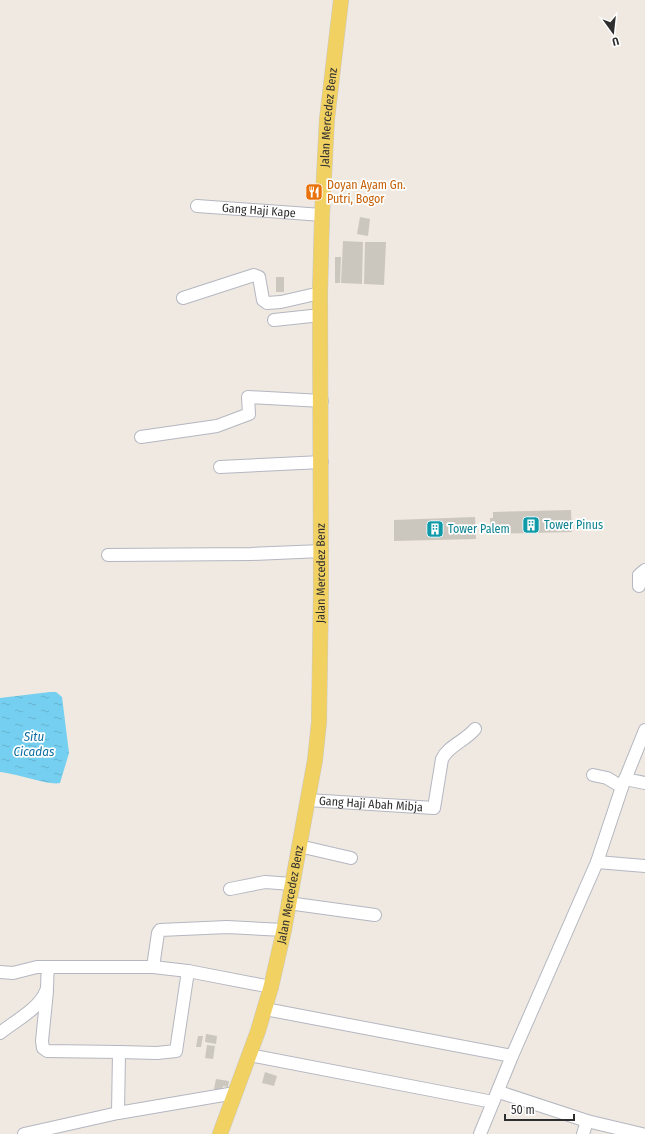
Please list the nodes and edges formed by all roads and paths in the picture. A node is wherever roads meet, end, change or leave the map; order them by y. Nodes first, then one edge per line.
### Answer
1 (341, 0) edge
2 (197, 206) dead end
3 (322, 215) junction
4 (320, 292) junction
5 (183, 298) dead end
6 (281, 302) junction
7 (321, 315) junction
8 (322, 401) junction
9 (141, 437) dead end
10 (322, 462) junction
11 (220, 467) dead end
12 (322, 551) junction
13 (108, 554) dead end
14 (645, 570) edge
15 (639, 586) dead end
16 (475, 729) dead end
17 (645, 730) edge
18 (593, 775) dead end
19 (623, 783) junction
20 (645, 783) edge
21 (308, 800) junction
22 (299, 846) junction
23 (351, 858) dead end
24 (597, 862) junction
25 (645, 866) edge
26 (292, 884) junction
27 (230, 889) dead end
28 (288, 903) junction
29 (375, 915) dead end
30 (284, 930) junction
31 (50, 967) junction
32 (153, 967) junction
33 (188, 971) junction
34 (0, 972) edge
35 (271, 987) junction
36 (46, 991) junction
37 (265, 1009) junction
38 (0, 1033) edge
39 (119, 1052) junction
40 (249, 1055) junction
41 (512, 1056) junction
42 (235, 1093) junction
43 (496, 1097) junction
44 (118, 1113) junction
45 (587, 1121) junction
46 (24, 1134) edge
47 (220, 1134) edge
48 (480, 1134) edge
49 (583, 1134) edge
50 (642, 1134) edge

1 - 3 main road, Jalan Mercedez Benz
2 - 3 street, Gang Haji Kape
3 - 4 main road, Jalan Mercedez Benz
4 - 6 street
4 - 7 main road, Jalan Mercedez Benz
5 - 6 street
6 - 7 street
7 - 8 main road, Jalan Mercedez Benz
8 - 9 street
8 - 10 main road, Jalan Mercedez Benz
10 - 11 street
10 - 12 main road, Jalan Mercedez Benz
12 - 13 street
12 - 21 main road, Jalan Mercedez Benz
14 - 15 street
16 - 21 street, Gang Haji Abah Mibja
17 - 19 street
18 - 19 street
19 - 20 street
19 - 24 street
21 - 22 main road, Jalan Mercedez Benz
22 - 23 street
22 - 26 main road, Jalan Mercedez Benz
24 - 25 street
24 - 41 street
26 - 27 street
26 - 28 main road, Jalan Mercedez Benz
28 - 29 street
28 - 30 main road, Jalan Mercedez Benz
30 - 32 street
30 - 35 main road, Jalan Mercedez Benz
31 - 32 street
31 - 34 street
31 - 36 street
32 - 33 street
33 - 35 street
33 - 39 street
35 - 37 main road, Jalan Mercedez Benz
36 - 38 street
36 - 39 street
37 - 40 main road, Jalan Mercedez Benz
37 - 41 street
39 - 44 street
40 - 42 main road, Jalan Mercedez Benz
40 - 43 street
41 - 43 street
42 - 44 street
42 - 47 main road, Jalan Mercedez Benz
43 - 45 street
43 - 48 street
44 - 46 street
45 - 49 street
45 - 50 street

